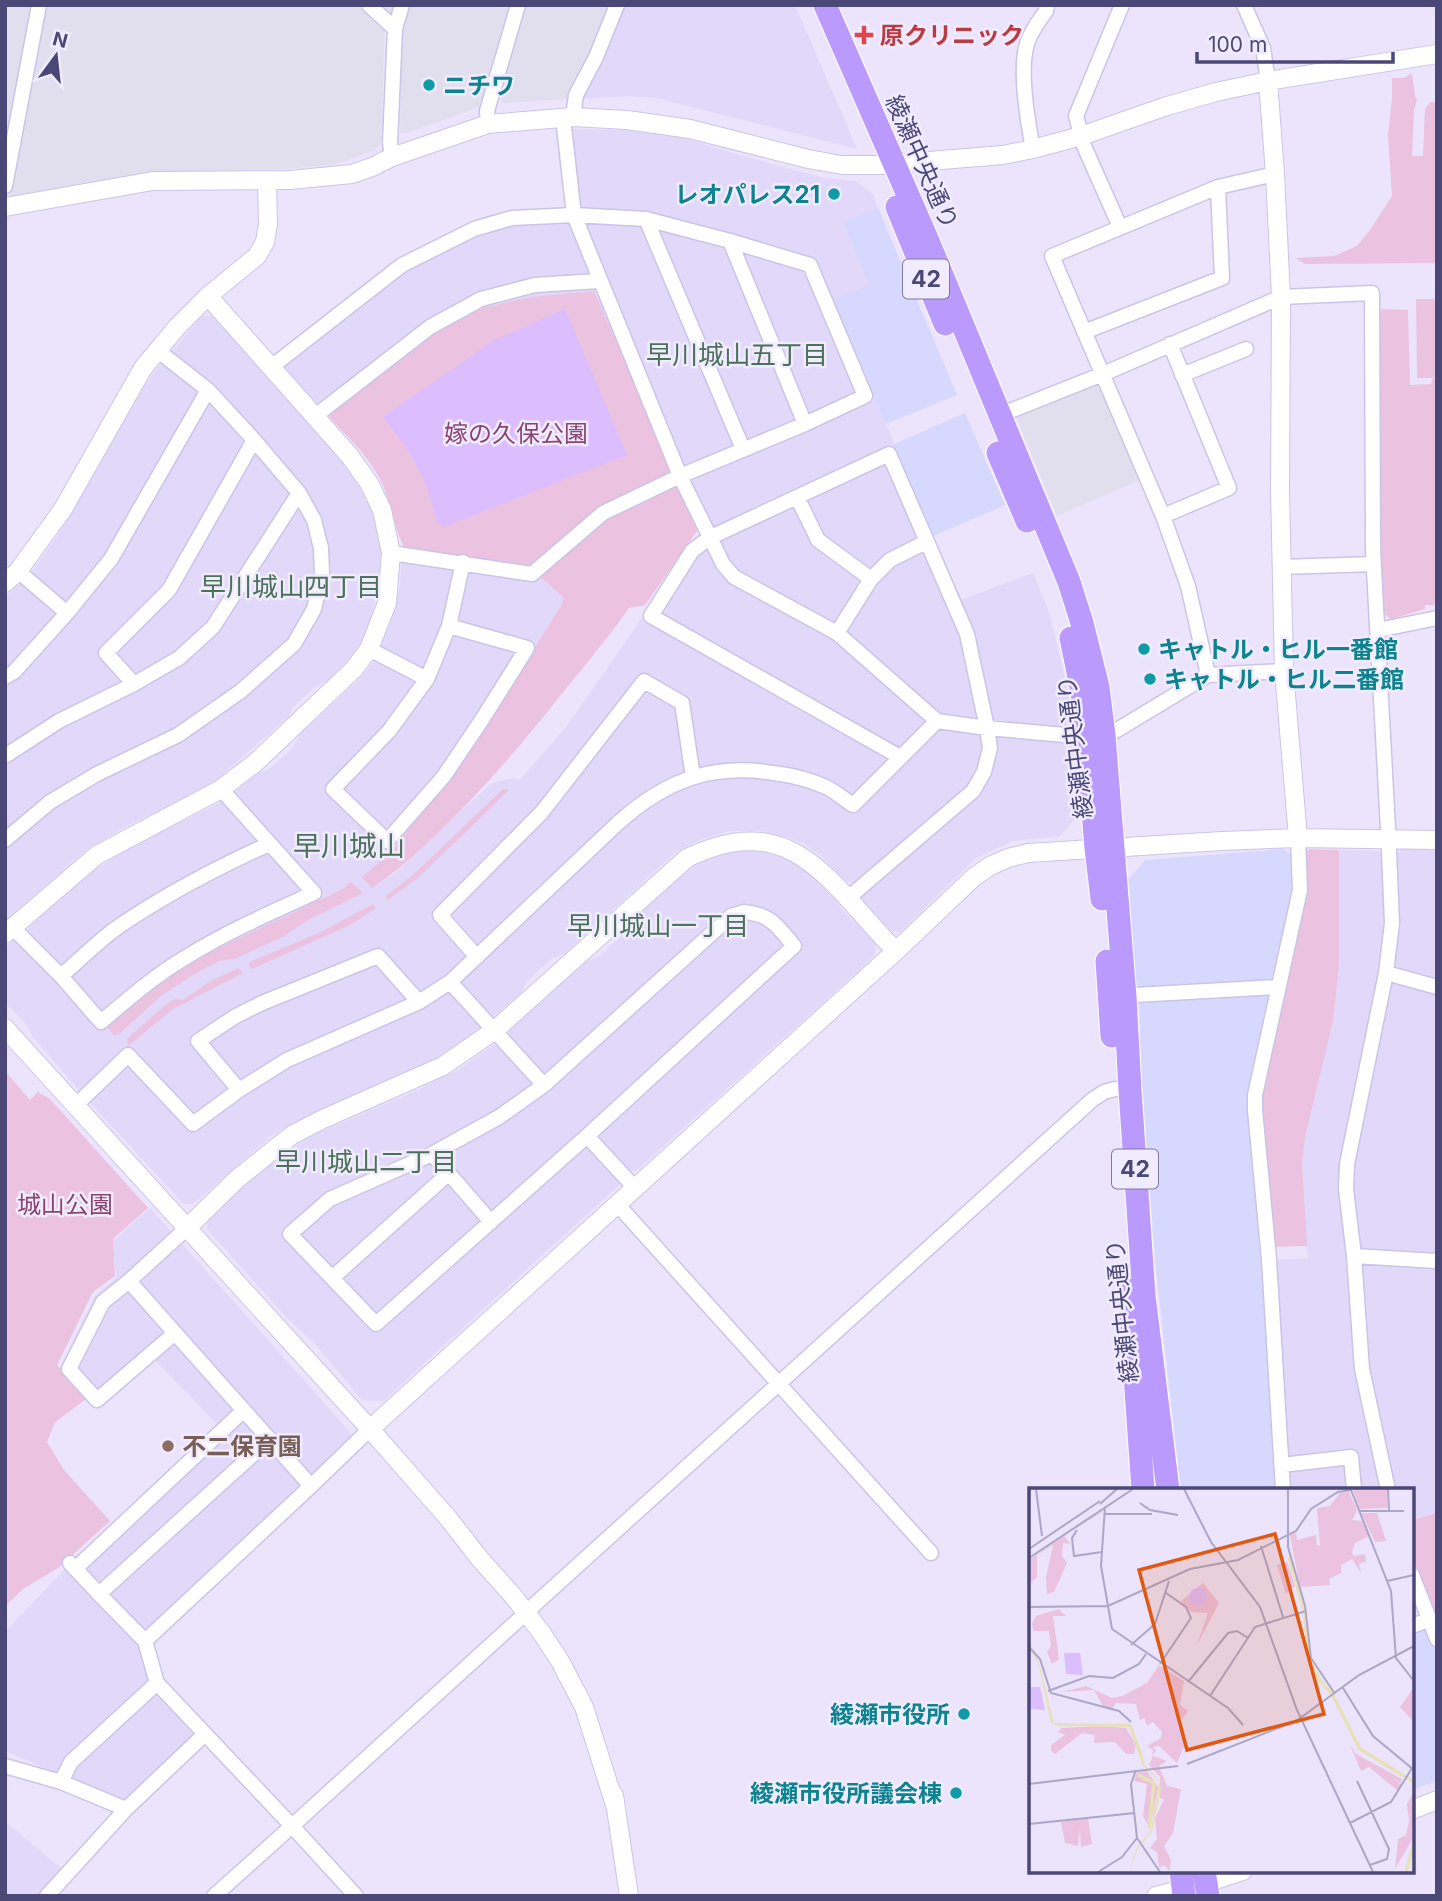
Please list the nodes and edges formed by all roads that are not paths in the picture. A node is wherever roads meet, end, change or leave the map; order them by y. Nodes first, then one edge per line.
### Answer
1 (39, 5) edge
2 (369, 5) edge
3 (402, 5) edge
4 (518, 5) edge
5 (617, 5) edge
6 (808, 5) edge
7 (825, 5) edge
8 (1062, 5) edge
9 (1122, 5) edge
10 (1244, 5) edge
11 (1046, 8) edge
12 (394, 29) junction
13 (1437, 54) edge
14 (1268, 81) junction
15 (568, 118) junction
16 (488, 124) junction
17 (1081, 136) junction
18 (1033, 149) junction
19 (392, 157) junction
20 (887, 164) junction
21 (1275, 174) junction
22 (267, 181) junction
23 (5, 186) edge
24 (1218, 187) junction
25 (5, 206) edge
26 (573, 215) junction
27 (646, 219) junction
28 (1119, 227) junction
29 (730, 241) junction
30 (599, 281) junction
31 (208, 296) junction
32 (1282, 297) junction
33 (1086, 336) junction
34 (1170, 345) junction
35 (1246, 349) dead end
36 (157, 351) junction
37 (270, 368) junction
38 (1101, 369) junction
39 (1182, 375) junction
40 (208, 390) junction
41 (987, 400) junction
42 (314, 417) junction
43 (805, 424) junction
44 (254, 440) junction
45 (743, 449) junction
46 (680, 476) junction
47 (299, 493) junction
48 (797, 497) junction
49 (1163, 516) junction
50 (709, 538) junction
51 (926, 542) junction
52 (391, 553) junction
53 (463, 562) junction
54 (1374, 564) junction
55 (1282, 567) junction
56 (12, 577) edge
57 (871, 579) junction
58 (67, 613) junction
59 (1437, 618) edge
60 (449, 626) junction
61 (1378, 630) junction
62 (837, 633) junction
63 (369, 649) junction
64 (1284, 671) junction
65 (1208, 675) junction
66 (5, 677) edge
67 (427, 679) junction
68 (134, 684) junction
69 (937, 721) junction
70 (987, 728) junction
71 (1096, 736) junction
72 (5, 756) edge
73 (900, 757) junction
74 (693, 777) junction
75 (221, 789) junction
76 (1298, 838) junction
77 (1389, 839) junction
78 (5, 840) edge
79 (1437, 840) edge
80 (269, 844) junction
81 (1104, 848) junction
82 (847, 898) junction
83 (9, 931) edge
84 (896, 951) junction
85 (477, 957) junction
86 (1386, 973) junction
87 (61, 976) junction
88 (450, 982) junction
89 (1278, 987) junction
90 (1437, 987) edge
91 (1125, 997) junction
92 (419, 1002) junction
93 (5, 1028) edge
94 (495, 1030) junction
95 (544, 1085) junction
96 (1115, 1089) junction
97 (239, 1090) junction
98 (75, 1106) junction
99 (587, 1136) junction
100 (432, 1154) junction
101 (448, 1174) junction
102 (635, 1188) junction
103 (617, 1204) junction
104 (491, 1222) junction
105 (187, 1228) junction
106 (1354, 1256) junction
107 (1437, 1261) edge
108 (332, 1278) junction
109 (129, 1281) junction
110 (175, 1333) junction
111 (778, 1384) junction
112 (244, 1410) junction
113 (370, 1429) junction
114 (270, 1439) junction
115 (1282, 1465) junction
116 (312, 1486) junction
117 (1143, 1488) edge
118 (1168, 1488) edge
119 (1283, 1488) edge
120 (1354, 1488) edge
121 (1388, 1488) edge
122 (931, 1553) dead end
123 (1414, 1580) edge
124 (99, 1594) junction
125 (529, 1609) junction
126 (1428, 1619) junction
127 (1414, 1625) edge
128 (1437, 1639) edge
129 (145, 1641) junction
130 (157, 1682) junction
131 (205, 1734) junction
132 (5, 1766) edge
133 (61, 1782) junction
134 (1437, 1800) edge
135 (126, 1809) junction
136 (1414, 1809) edge
137 (292, 1826) junction
138 (1237, 1873) edge
139 (1206, 1883) edge
140 (1183, 1885) edge
141 (47, 1896) edge
142 (214, 1896) edge
143 (356, 1896) edge
144 (629, 1896) edge
145 (1157, 1896) edge

1 - 23 street
2 - 12 street
3 - 12 street
4 - 16 street
5 - 15 street
6 - 20 main road, 綾瀬中央通り / 42
7 - 20 main road, 綾瀬中央通り / 42
8 - 11 street
9 - 17 street
10 - 14 street
11 - 18 street
12 - 19 street
13 - 14 street
14 - 17 street
14 - 21 street
15 - 16 street
15 - 20 street
15 - 26 street
16 - 19 street
17 - 18 street
17 - 28 street
18 - 20 street
19 - 22 street
20 - 41 main road, 綾瀬中央通り / 42
21 - 24 street
21 - 32 street
22 - 25 street
22 - 31 street
24 - 28 street
24 - 33 street
26 - 27 street
26 - 30 street
26 - 37 street
27 - 29 street
27 - 45 street
28 - 33 street
29 - 43 street
29 - 43 street
30 - 42 street
30 - 46 street
31 - 36 street
31 - 37 street
32 - 34 street
32 - 54 street
32 - 55 street
33 - 38 street
34 - 38 street
34 - 39 street
35 - 39 street
36 - 40 street
36 - 56 street
37 - 42 street
38 - 41 street
38 - 49 street
39 - 49 street
40 - 44 street
40 - 58 street
41 - 71 main road, 綾瀬中央通り / 42
42 - 52 street
43 - 45 street
44 - 47 street
44 - 68 street
45 - 46 street
46 - 50 street
46 - 53 street
47 - 68 street
47 - 78 street
48 - 50 street
48 - 51 street
48 - 57 street
49 - 65 street
50 - 62 street
50 - 73 street
51 - 57 street
51 - 70 street
52 - 53 street
52 - 63 street
53 - 60 street
54 - 55 street
54 - 61 street
55 - 64 street
56 - 58 street
57 - 62 street
58 - 66 street
59 - 61 street
60 - 67 street
60 - 67 street
61 - 77 street
62 - 69 street
63 - 67 street
63 - 75 street
64 - 65 street
64 - 76 street
65 - 71 street
68 - 72 street
69 - 70 street
69 - 73 street
70 - 71 street
70 - 82 street
71 - 81 main road, 綾瀬中央通り / 42
73 - 74 street
74 - 85 street
74 - 85 street
75 - 80 street
75 - 83 street
76 - 77 street
76 - 81 street
76 - 89 street
77 - 79 street
77 - 86 street
80 - 87 street
80 - 87 street
81 - 84 street
81 - 91 main road, 綾瀬中央通り / 42
81 - 96 main road, 綾瀬中央通り / 42
82 - 84 street
82 - 94 street
83 - 87 street
84 - 102 street
85 - 88 street
86 - 90 street
86 - 106 street
88 - 92 street
88 - 94 street
89 - 91 street
89 - 115 street
91 - 118 main road, 綾瀬中央通り / 42
92 - 97 street
92 - 97 street
93 - 98 street
94 - 95 street
94 - 105 street
95 - 99 street
95 - 100 street
96 - 111 street
96 - 117 main road, 綾瀬中央通り / 42
97 - 98 street
98 - 105 street
99 - 102 street
99 - 104 street
100 - 101 street
100 - 108 street
101 - 104 street
101 - 108 street
102 - 103 street
103 - 111 street
103 - 113 street
104 - 108 street
105 - 109 street
105 - 113 street
106 - 107 street
106 - 121 street
109 - 110 street
109 - 110 street
110 - 112 street
111 - 122 street
111 - 125 street
112 - 114 street
112 - 124 street
113 - 116 street
113 - 125 street
114 - 116 street
114 - 124 street
115 - 119 street
115 - 120 street
116 - 129 street
123 - 126 street
124 - 129 street
125 - 137 street
125 - 144 street
126 - 127 street
126 - 128 street
129 - 130 street
130 - 131 street
130 - 133 street
131 - 135 street
131 - 137 street
132 - 133 street
133 - 135 street
134 - 136 street
135 - 141 street
137 - 142 street
137 - 143 street
138 - 139 street
139 - 140 street
140 - 145 street

